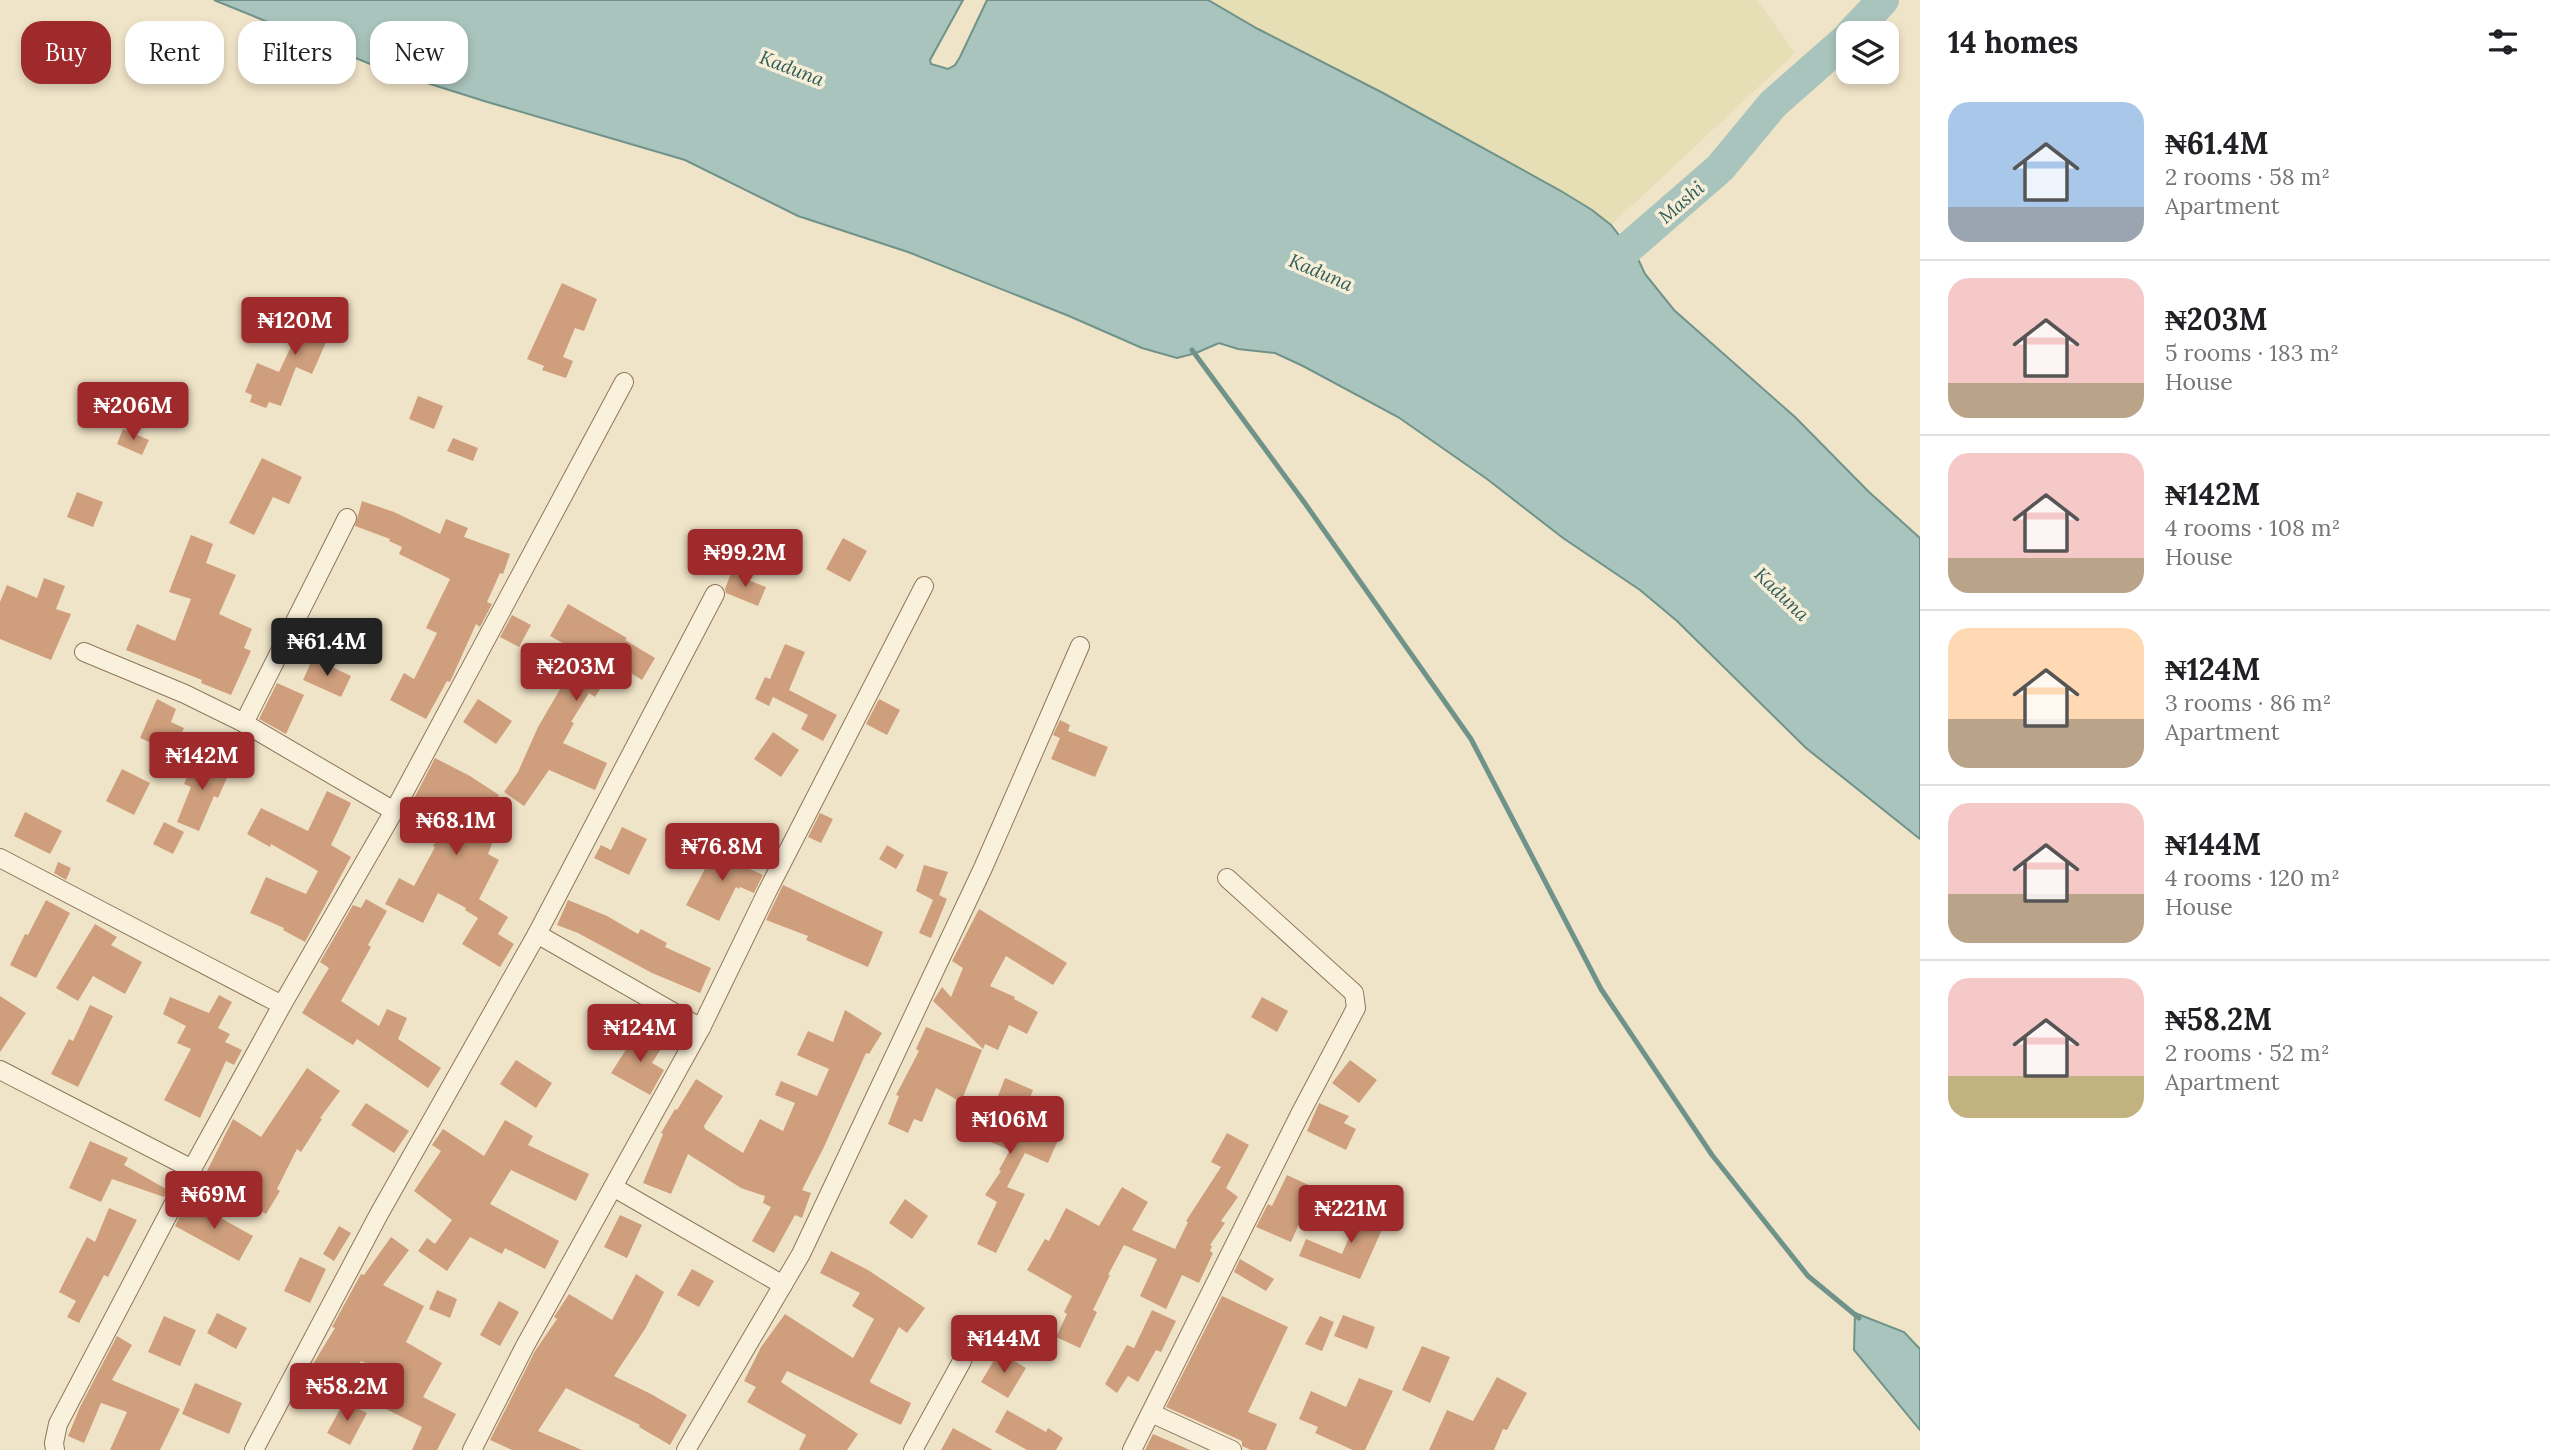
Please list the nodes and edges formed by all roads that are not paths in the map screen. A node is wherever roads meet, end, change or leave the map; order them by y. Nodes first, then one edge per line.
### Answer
1 (624, 382) dead end
2 (347, 518) dead end
3 (924, 586) dead end
4 (715, 594) dead end
5 (1080, 646) dead end
6 (84, 652) dead end
7 (244, 723) junction
8 (394, 811) junction
9 (0, 858) edge
10 (1227, 878) dead end
11 (537, 934) junction
12 (282, 1005) junction
13 (701, 1028) junction
14 (0, 1070) edge
15 (192, 1169) junction
16 (613, 1187) junction
17 (783, 1285) junction
18 (962, 1361) dead end
19 (1151, 1413) junction
20 (55, 1450) edge
21 (254, 1450) edge
22 (472, 1450) edge
23 (686, 1450) edge
24 (913, 1450) edge
25 (1132, 1450) edge
26 (1232, 1450) edge

1 - 8 street
2 - 7 street
3 - 13 street
4 - 11 street
5 - 17 street
6 - 7 street
7 - 8 street
8 - 12 street
9 - 12 street
10 - 19 street
11 - 13 street
11 - 21 street
12 - 15 street
13 - 16 street
14 - 15 street
15 - 20 street
16 - 17 street
16 - 22 street
17 - 23 street
18 - 24 street
19 - 25 street
19 - 26 street

